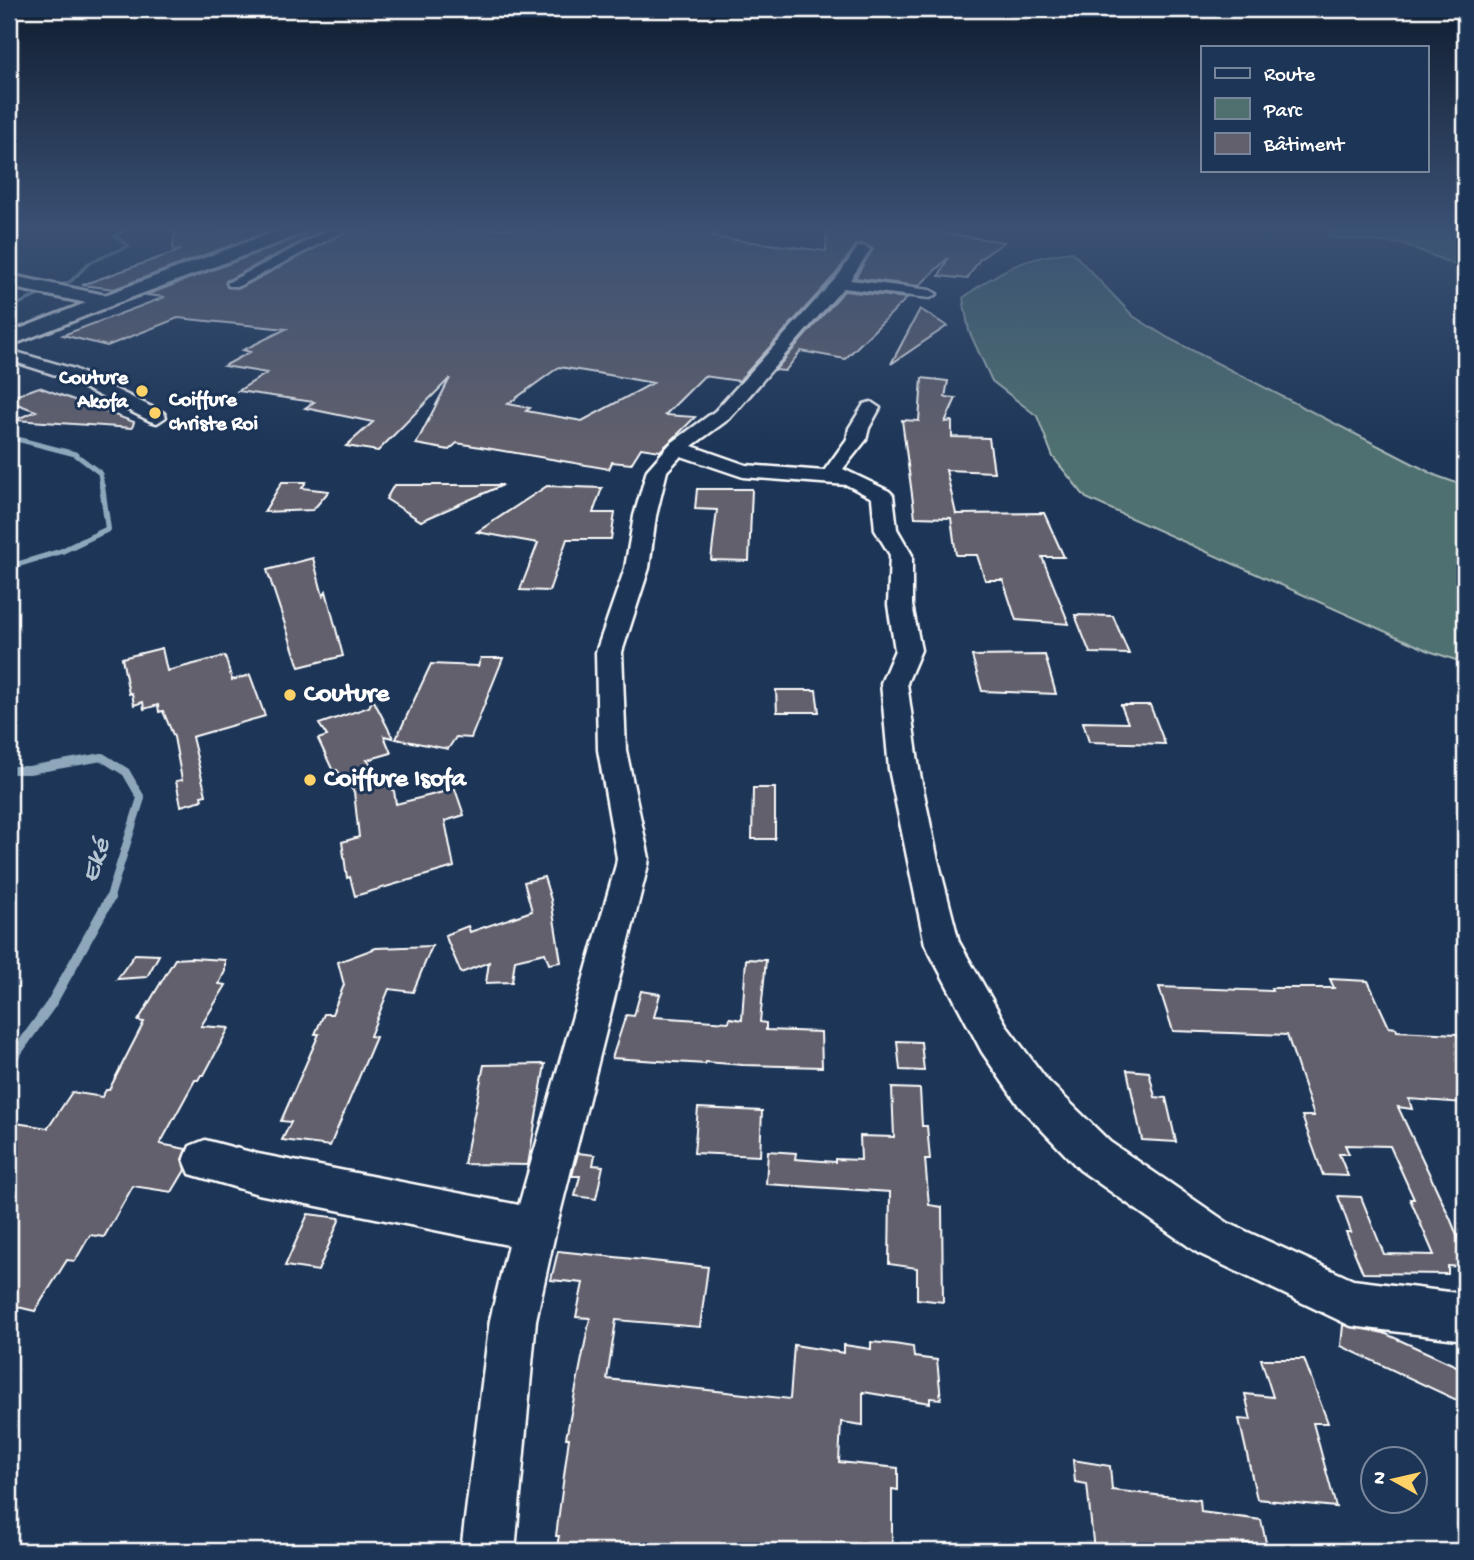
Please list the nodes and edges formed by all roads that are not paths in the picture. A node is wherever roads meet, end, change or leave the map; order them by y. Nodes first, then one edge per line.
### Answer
1 (104, 302) edge
2 (822, 302) edge
3 (9, 340) edge
4 (9, 355) edge
5 (871, 408) dead end
6 (157, 417) dead end
7 (677, 448) junction
8 (838, 477) junction
9 (205, 1160) dead end
10 (534, 1229) junction
11 (1465, 1317) edge
12 (488, 1551) edge

1 - 3 main road
2 - 7 street
4 - 6 street
5 - 8 street
7 - 8 street
7 - 10 street
8 - 11 street
9 - 10 street
10 - 12 street

